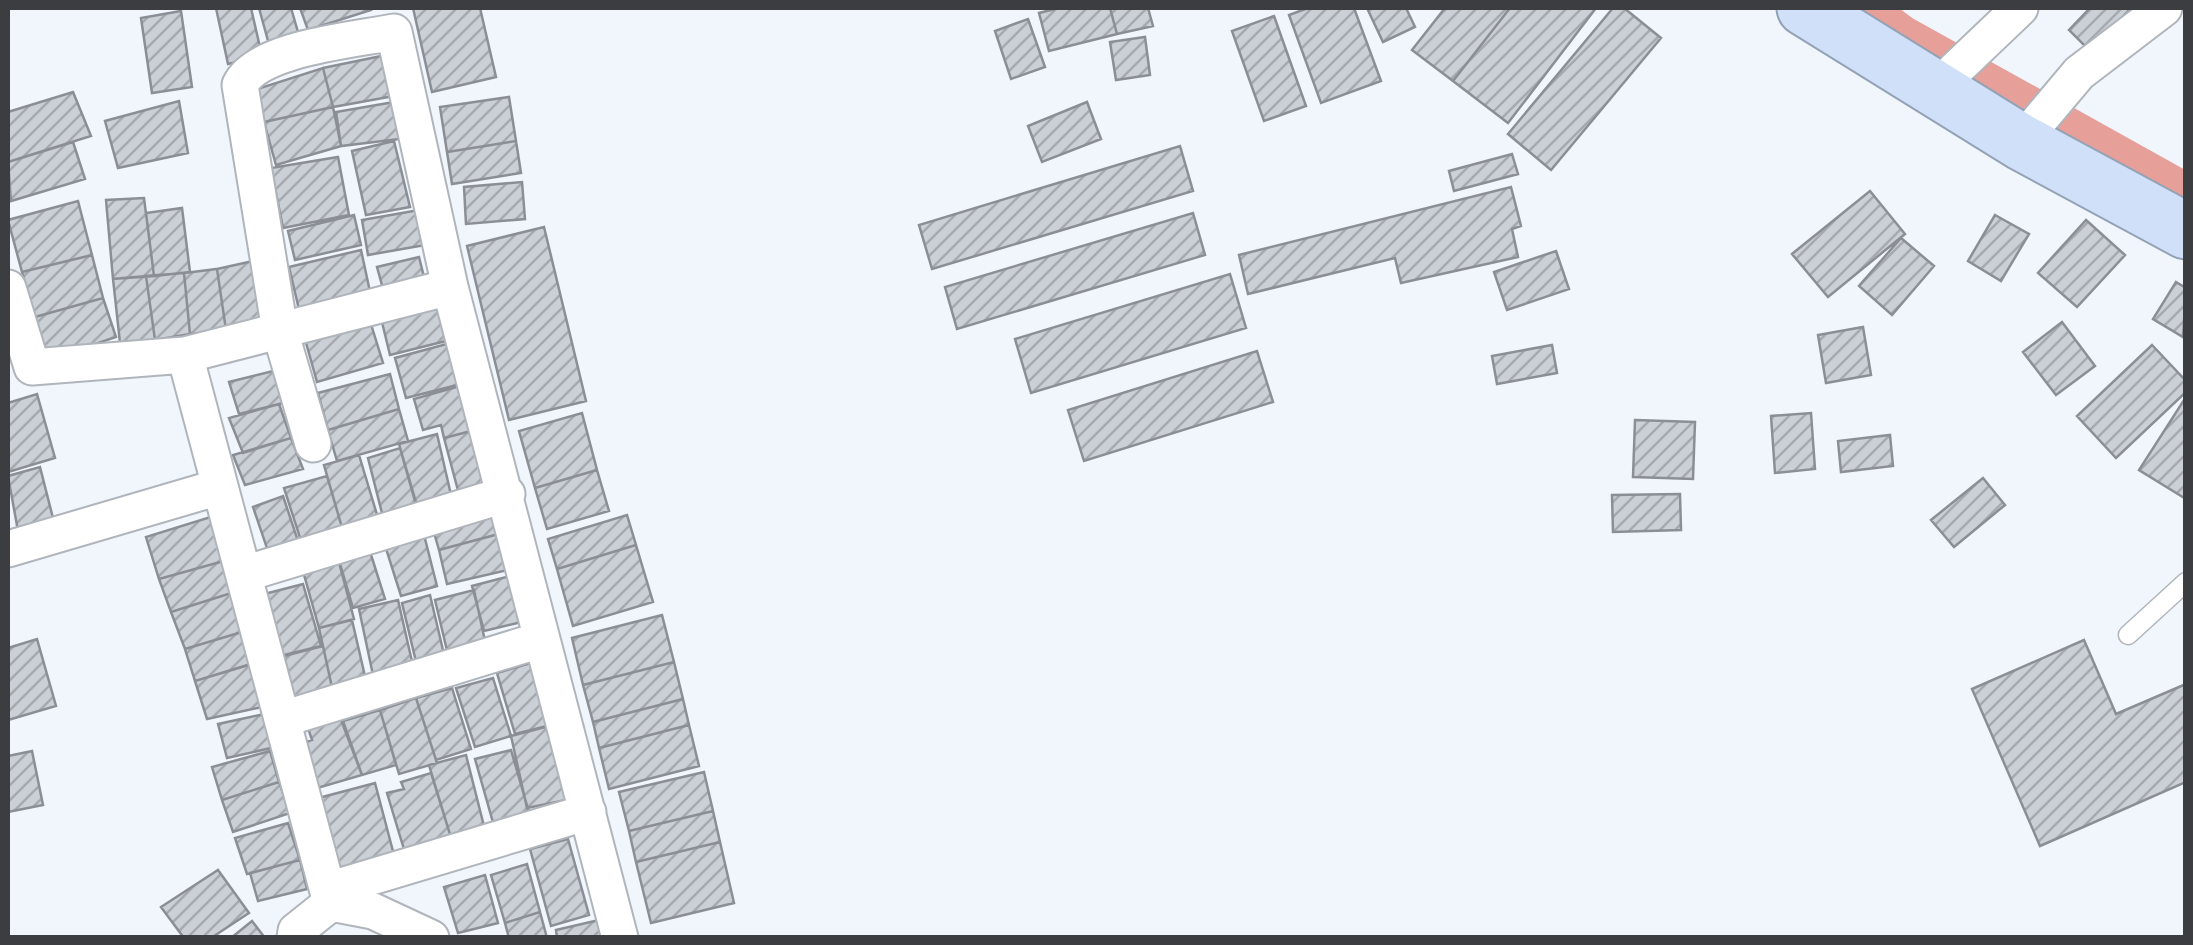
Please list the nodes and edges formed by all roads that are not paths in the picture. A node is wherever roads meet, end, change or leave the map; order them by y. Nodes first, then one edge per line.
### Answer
1 (1806, 8) edge
2 (2164, 8) edge
3 (2008, 17) edge
4 (392, 20) edge
5 (1943, 82) junction
6 (2030, 133) junction
7 (2186, 231) edge
8 (450, 287) junction
9 (8, 288) edge
10 (280, 331) junction
11 (184, 355) junction
12 (20, 370) edge
13 (313, 444) dead end
14 (219, 487) junction
15 (507, 494) junction
16 (8, 550) edge
17 (244, 574) junction
18 (2186, 582) edge
19 (2128, 635) dead end
20 (540, 640) junction
21 (284, 719) junction
22 (588, 812) junction
23 (329, 896) junction
24 (295, 938) edge
25 (431, 938) edge
26 (620, 938) edge

1 - 5 highway
2 - 6 street
3 - 5 street
4 - 8 street
4 - 10 street
5 - 6 highway
6 - 7 highway
8 - 10 street
8 - 15 street
9 - 12 street
10 - 11 street
10 - 13 street
11 - 12 street
11 - 14 street
14 - 16 street
14 - 17 street
15 - 17 street
15 - 20 street
17 - 21 street
18 - 19 lane
20 - 21 street
20 - 22 street
21 - 23 street
22 - 23 street
22 - 26 street
23 - 24 street
23 - 25 street

